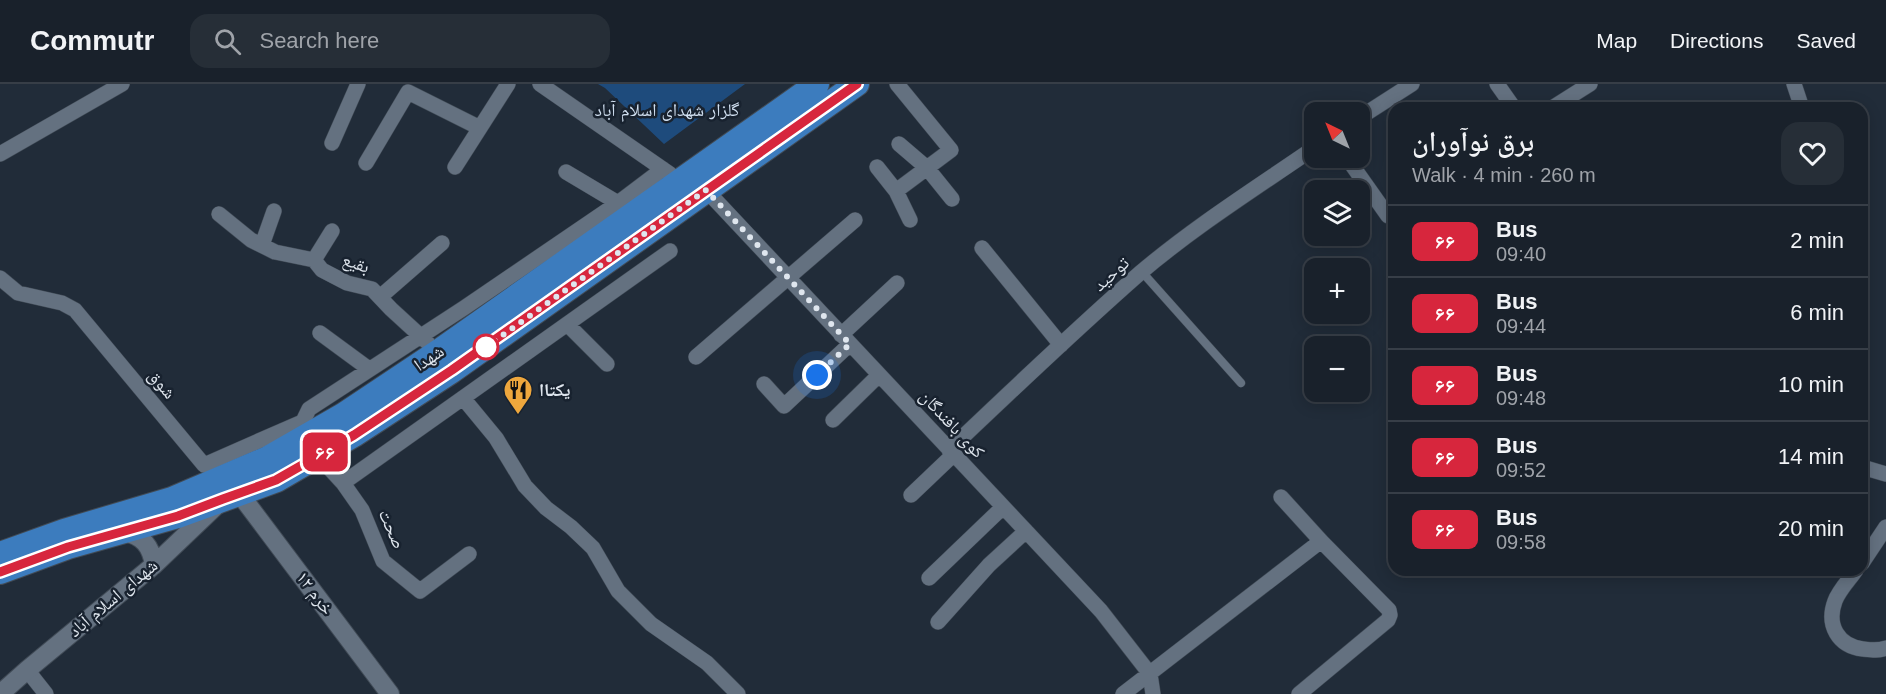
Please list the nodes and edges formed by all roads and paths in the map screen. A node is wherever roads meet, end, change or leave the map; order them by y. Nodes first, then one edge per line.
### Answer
1 (122, 84) edge
2 (358, 84) edge
3 (508, 84) edge
4 (540, 84) edge
5 (817, 84) edge
6 (857, 84) edge
7 (897, 84) edge
8 (1412, 84) edge
9 (1497, 84) edge
10 (1590, 84) edge
11 (1794, 84) edge
12 (1510, 102) edge
13 (1562, 102) edge
14 (1800, 102) edge
15 (1370, 111) edge
16 (480, 128) junction
17 (332, 143) dead end
18 (899, 144) dead end
19 (0, 154) edge
20 (1304, 155) edge
21 (366, 163) dead end
22 (455, 167) dead end
23 (877, 167) dead end
24 (927, 168) junction
25 (1354, 168) edge
26 (566, 172) dead end
27 (672, 175) junction
28 (706, 190) junction
29 (896, 191) junction
30 (952, 199) dead end
31 (618, 203) junction
32 (274, 211) dead end
33 (219, 214) dead end
34 (1388, 216) edge
35 (855, 220) dead end
36 (910, 220) dead end
37 (332, 231) dead end
38 (442, 243) dead end
39 (262, 245) junction
40 (982, 248) dead end
41 (670, 251) dead end
42 (314, 260) junction
43 (1142, 272) junction
44 (0, 278) edge
45 (789, 278) junction
46 (897, 283) dead end
47 (380, 297) junction
48 (567, 324) junction
49 (320, 333) dead end
50 (846, 339) junction
51 (430, 344) junction
52 (1061, 345) junction
53 (696, 357) dead end
54 (607, 364) dead end
55 (369, 369) junction
56 (879, 375) junction
57 (1241, 383) dead end
58 (764, 384) dead end
59 (463, 398) junction
60 (833, 420) dead end
61 (297, 433) junction
62 (951, 452) junction
63 (318, 456) junction
64 (1868, 470) edge
65 (1886, 474) edge
66 (343, 483) junction
67 (911, 495) dead end
68 (231, 496) junction
69 (1281, 497) dead end
70 (175, 507) junction
71 (1003, 507) junction
72 (1886, 527) edge
73 (1026, 531) junction
74 (124, 532) junction
75 (1321, 541) junction
76 (0, 554) edge
77 (469, 554) dead end
78 (1868, 554) edge
79 (154, 565) junction
80 (0, 572) edge
81 (1852, 576) edge
82 (929, 578) dead end
83 (938, 622) dead end
84 (1886, 648) edge
85 (27, 670) junction
86 (1150, 674) junction
87 (0, 694) edge
88 (46, 694) edge
89 (390, 694) edge
90 (738, 694) edge
91 (1123, 694) edge
92 (1153, 694) edge
93 (1299, 694) edge

1 - 19 street
2 - 17 street
3 - 16 street
4 - 27 street
5 - 27 main road, شهدا
6 - 28 main road, شهدا
7 - 24 street
8 - 15 street
9 - 12 street
10 - 13 street
11 - 14 street
16 - 21 street
16 - 22 street
18 - 24 street
20 - 43 street, توحید
23 - 29 street
24 - 29 street
24 - 30 street
25 - 34 street
26 - 31 street
27 - 31 street
27 - 51 main road, شهدا
28 - 45 street, کوی بافندگان
28 - 63 main road, شهدا
29 - 36 street
31 - 51 street
32 - 39 street
33 - 39 street, بقیع
35 - 45 street
37 - 42 street
38 - 47 street
39 - 42 street, بقیع
40 - 52 street
41 - 48 street
42 - 47 street, بقیع
43 - 52 street, توحید
43 - 57 lane
44 - 61 street, شوق
45 - 50 street, کوی بافندگان
45 - 53 street
46 - 50 street
47 - 51 street, بقیع
48 - 54 street
48 - 59 street
49 - 55 street
50 - 56 street, کوی بافندگان
50 - 58 street
51 - 55 street
51 - 61 main road, شهدا
52 - 62 street, توحید
55 - 61 street
56 - 60 street
56 - 62 street, کوی بافندگان
59 - 66 street
59 - 90 street
61 - 70 main road, شهدا
62 - 67 street, توحید
62 - 71 street, کوی بافندگان
63 - 66 street, صحت
63 - 68 main road, شهدا
64 - 65 street
66 - 77 street, صحت
68 - 70 main road, شهدا
68 - 79 street, شهدای اسلام آباد
68 - 89 street, خرم ۱۲
69 - 75 street
70 - 74 main road, شهدا
70 - 76 main road, شهدا
71 - 73 street, کوی بافندگان
71 - 82 street
72 - 78 street
73 - 83 street
73 - 86 street, کوی بافندگان
74 - 79 street
74 - 80 main road, شهدا
75 - 86 street
75 - 93 street
79 - 85 street, شهدای اسلام آباد
81 - 84 street
85 - 87 street, شهدای اسلام آباد
85 - 88 street
86 - 91 street
86 - 92 street, کوی بافندگان

